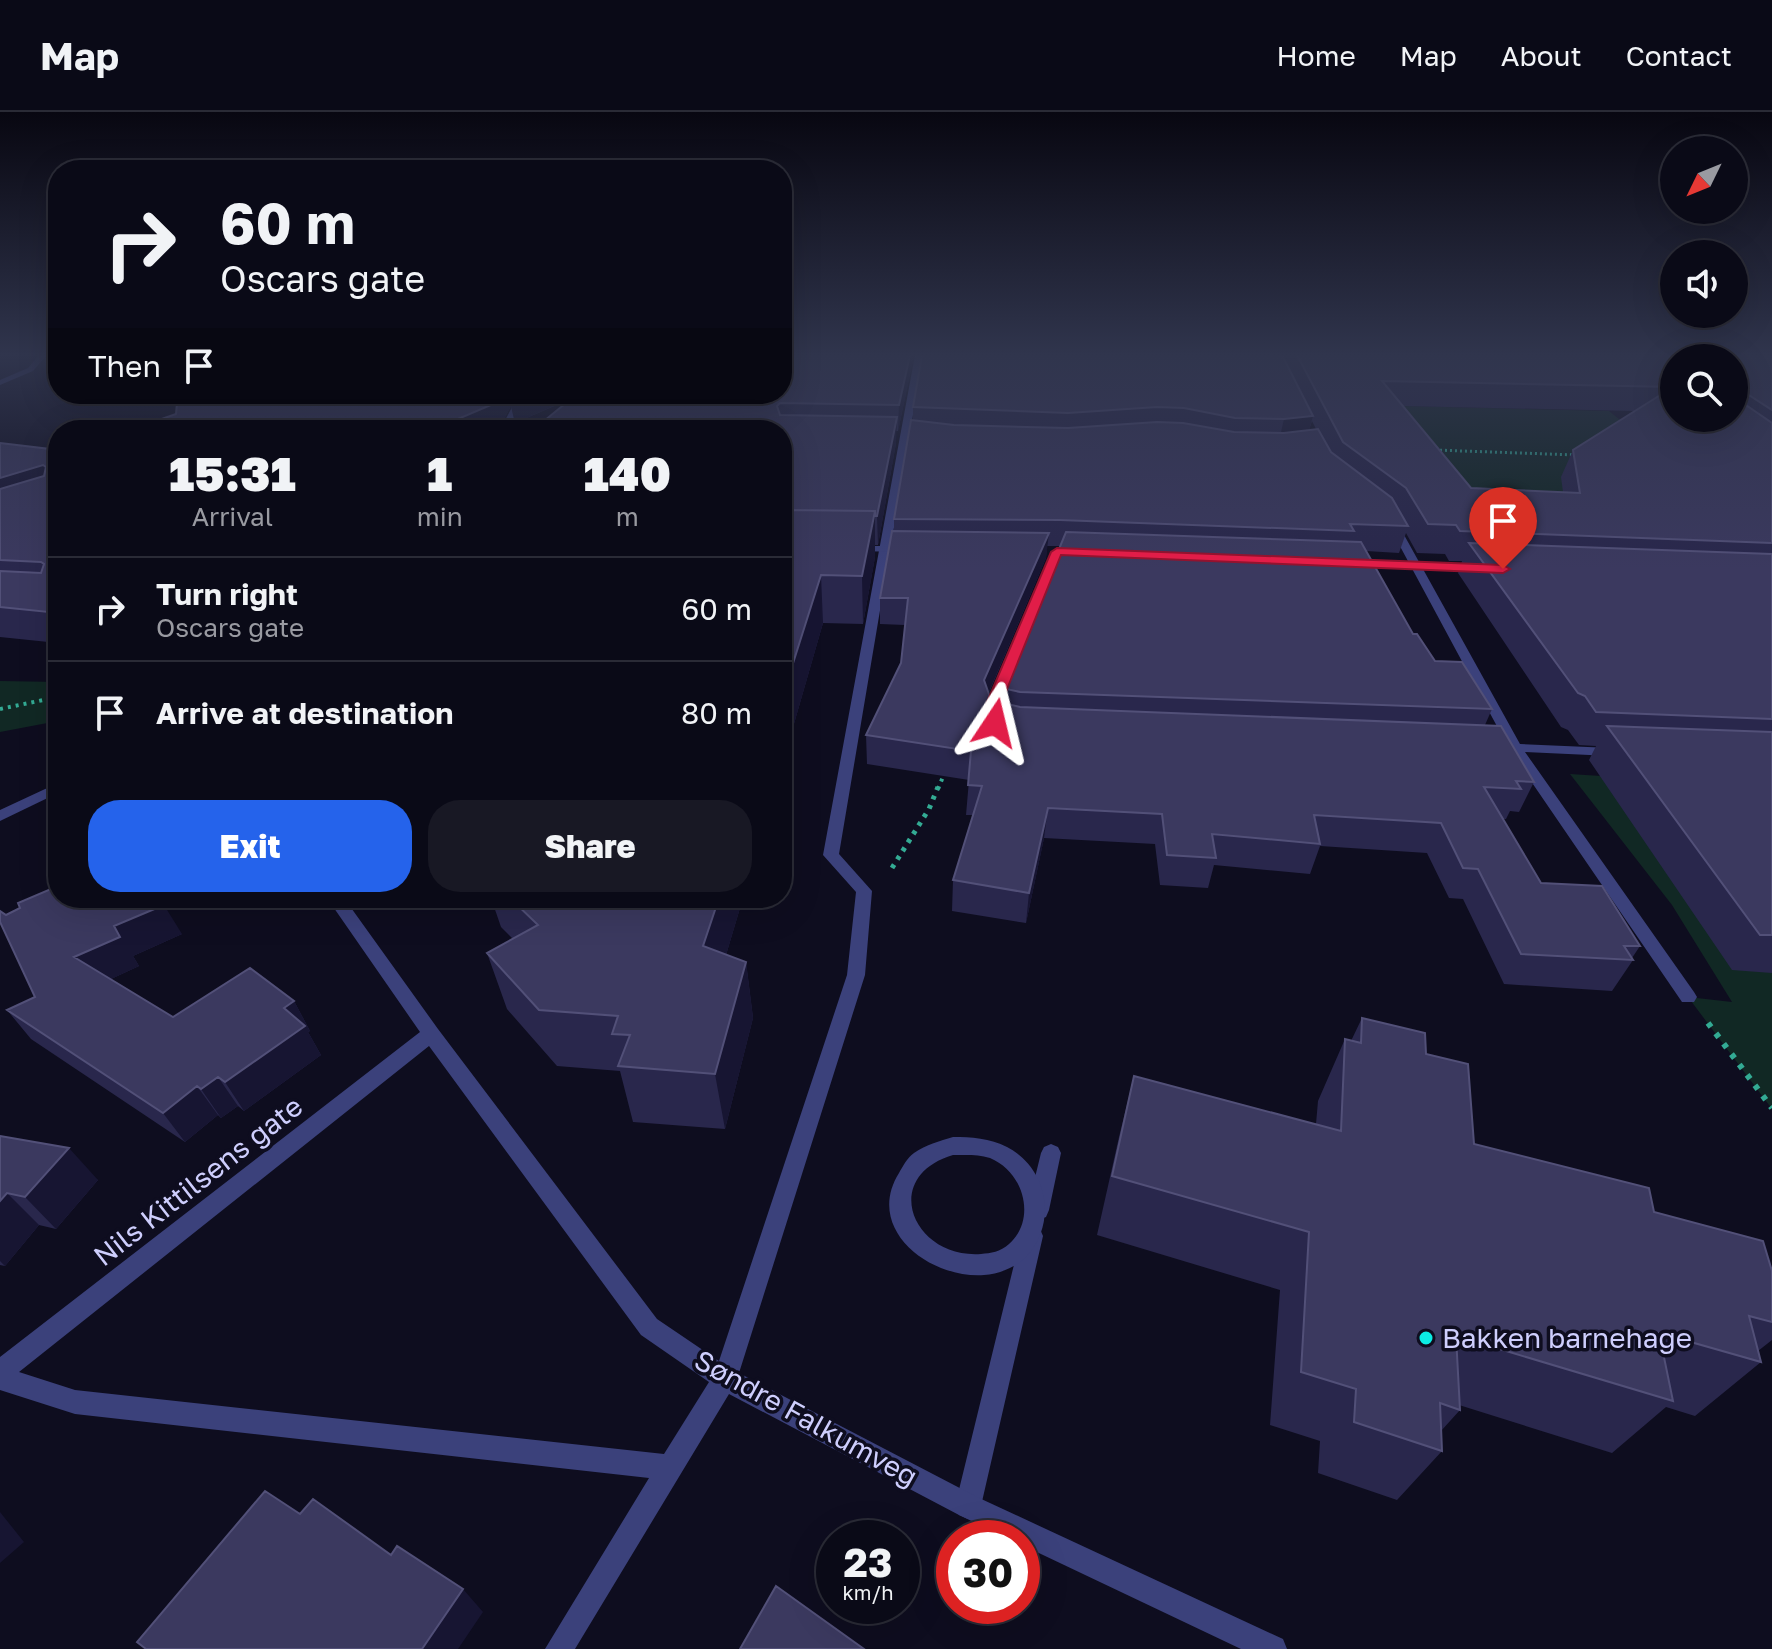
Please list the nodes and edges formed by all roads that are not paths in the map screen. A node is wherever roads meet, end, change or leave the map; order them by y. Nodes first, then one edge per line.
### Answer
1 (905, 427) edge
2 (888, 437) edge
3 (903, 437) junction
4 (915, 438) edge
5 (1390, 519) edge
6 (841, 549) edge
7 (885, 549) junction
8 (916, 550) edge
9 (1041, 551) edge
10 (1057, 552) junction
11 (1072, 552) edge
12 (1336, 563) edge
13 (1414, 566) junction
14 (1492, 569) edge
15 (1000, 724) edge
16 (1484, 747) edge
17 (1515, 748) junction
18 (1621, 753) edge
19 (48, 792) edge
20 (0, 816) edge
21 (342, 908) edge
22 (1688, 997) road end
23 (431, 1034) junction
24 (1051, 1153) dead end
25 (1033, 1230) junction
26 (0, 1375) edge
27 (725, 1379) junction
28 (669, 1467) junction
29 (968, 1506) junction
30 (559, 1649) edge
31 (1273, 1649) edge

1 - 3 street
2 - 3 street
3 - 4 street
3 - 7 street
5 - 13 street
6 - 7 street
7 - 8 street
7 - 27 street
9 - 10 street
10 - 11 street
10 - 15 street
12 - 13 street
13 - 14 street
13 - 17 street
16 - 17 street
17 - 18 street
17 - 22 street
19 - 20 street
21 - 23 street, Søndre Falkumveg
23 - 26 street, Nils Kittilsens gate
23 - 27 street, Søndre Falkumveg
24 - 25 street
25 - 25 street
25 - 29 street
26 - 28 street
27 - 28 street
27 - 29 street, Søndre Falkumveg
28 - 30 street
29 - 31 street, Søndre Falkumveg

